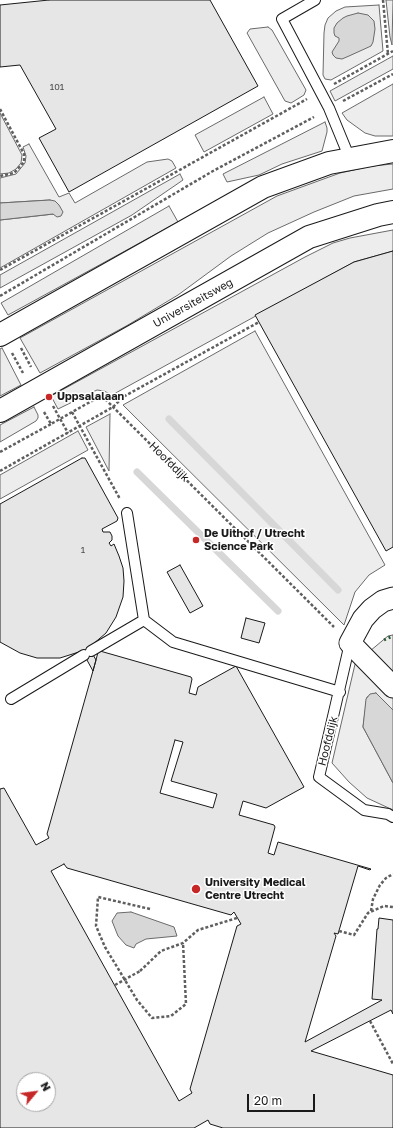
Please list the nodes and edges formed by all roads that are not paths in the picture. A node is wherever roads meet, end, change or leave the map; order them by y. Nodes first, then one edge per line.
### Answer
1 (315, 0) edge
2 (393, 152) edge
3 (350, 159) junction
4 (393, 212) edge
5 (1, 334) edge
6 (0, 411) edge
7 (127, 513) road end
8 (393, 598) edge
9 (144, 620) junction
10 (350, 643) junction
11 (393, 686) edge
12 (340, 692) junction
13 (11, 699) dead end
14 (393, 817) edge

1 - 3 lane
2 - 3 main road
3 - 5 main road
4 - 6 main road, Universiteitsweg
7 - 9 lane
8 - 10 street
9 - 12 lane
9 - 13 lane
10 - 11 street
10 - 12 lane, Hoofddijk
12 - 14 lane, Hoofddijk

